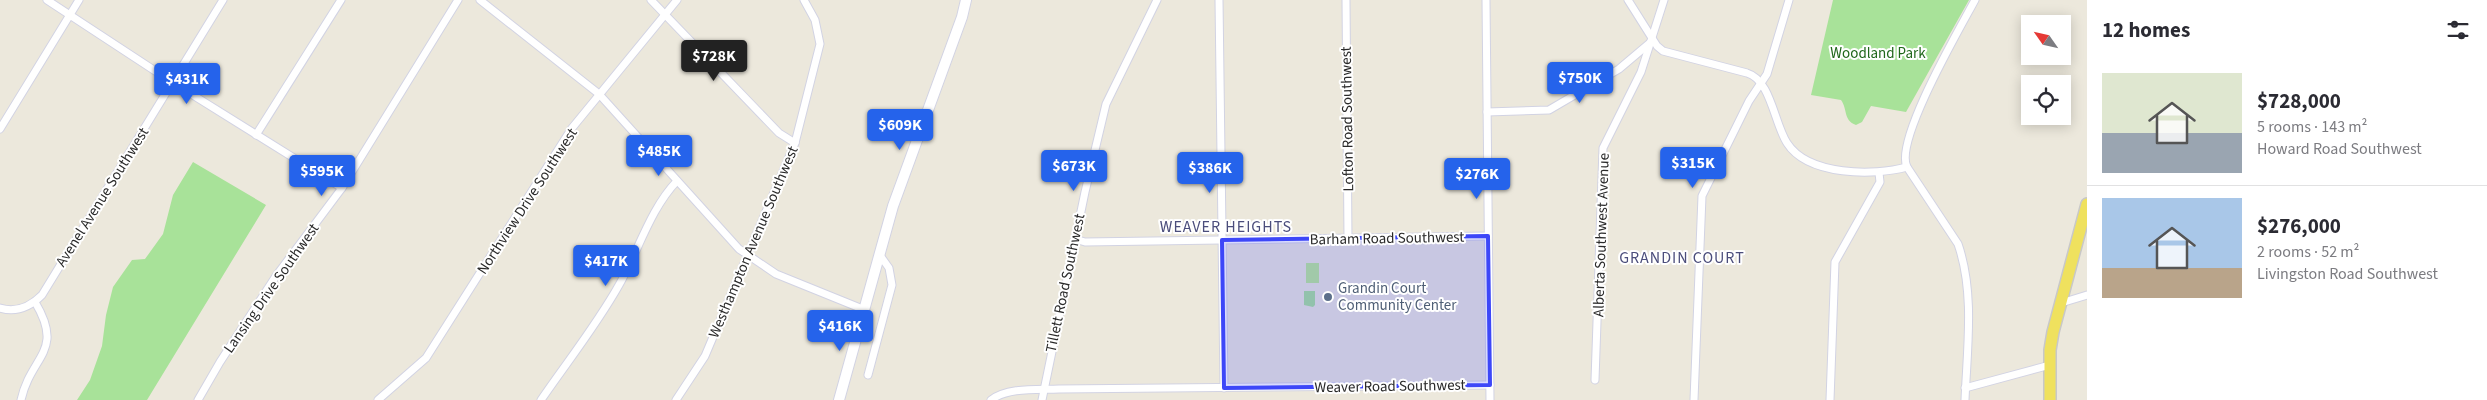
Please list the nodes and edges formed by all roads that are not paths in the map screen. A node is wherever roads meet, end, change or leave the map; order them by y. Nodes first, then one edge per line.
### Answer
1 (47, 0) edge
2 (79, 0) edge
3 (223, 0) edge
4 (341, 0) edge
5 (458, 0) edge
6 (480, 0) edge
7 (651, 0) edge
8 (677, 0) edge
9 (804, 0) edge
10 (966, 0) edge
11 (1157, 0) edge
12 (1219, 0) edge
13 (1346, 0) edge
14 (1486, 0) edge
15 (1628, 0) edge
16 (1664, 0) edge
17 (1789, 0) edge
18 (1975, 0) edge
19 (69, 15) junction
20 (665, 15) junction
21 (1653, 40) junction
22 (172, 82) junction
23 (1762, 84) junction
24 (599, 94) junction
25 (1487, 112) junction
26 (0, 129) edge
27 (256, 135) junction
28 (795, 143) junction
29 (1908, 167) junction
30 (1879, 173) junction
31 (677, 181) junction
32 (342, 188) junction
33 (2087, 204) edge
34 (1488, 236) junction
35 (1348, 238) junction
36 (1075, 239) junction
37 (1222, 240) junction
38 (879, 254) junction
39 (748, 256) junction
40 (2087, 295) edge
41 (36, 302) junction
42 (2061, 303) junction
43 (0, 308) edge
44 (864, 310) junction
45 (2050, 365) junction
46 (868, 376) dead end
47 (1595, 380) dead end
48 (1490, 385) junction
49 (1224, 388) junction
50 (1965, 388) junction
51 (1043, 390) junction
52 (22, 400) edge
53 (198, 400) edge
54 (378, 400) edge
55 (541, 400) edge
56 (676, 400) edge
57 (840, 400) edge
58 (991, 400) edge
59 (1042, 400) edge
60 (1490, 400) edge
61 (1694, 400) edge
62 (1830, 400) edge
63 (1965, 400) edge
64 (2050, 400) edge

1 - 19 street
2 - 19 street
3 - 22 street, Avenel Avenue Southwest
4 - 27 street
5 - 32 street, Lansing Drive Southwest
6 - 24 street
7 - 20 street
8 - 20 street, Northview Drive Southwest
9 - 28 street, Westhampton Avenue Southwest
10 - 38 street
11 - 36 street, Tillett Road Southwest
12 - 37 street
13 - 35 street, Lofton Road Southwest
14 - 25 street
15 - 21 street
16 - 21 street, Alberta Southwest Avenue
17 - 23 street
18 - 29 street
19 - 22 street
19 - 26 street
20 - 24 street, Northview Drive Southwest
20 - 28 street
21 - 23 street
21 - 25 street
21 - 47 street, Alberta Southwest Avenue
22 - 27 street
22 - 41 street, Avenel Avenue Southwest
23 - 30 street
23 - 61 street
24 - 31 street
24 - 54 street, Northview Drive Southwest
25 - 34 street
27 - 32 street
28 - 39 street, Westhampton Avenue Southwest
29 - 30 street
29 - 50 street
30 - 62 street
31 - 39 street
31 - 55 street
32 - 53 street, Lansing Drive Southwest
33 - 42 main road
34 - 35 street, Barham Road Southwest
34 - 48 street
35 - 37 street, Barham Road Southwest
36 - 37 street, Barham Road Southwest
36 - 51 street, Tillett Road Southwest
37 - 49 street
38 - 44 street
38 - 46 street
39 - 44 street
39 - 56 street, Westhampton Avenue Southwest
40 - 42 street
41 - 43 street
41 - 52 street
42 - 45 main road
44 - 57 street
45 - 50 street
45 - 64 main road
48 - 49 street, Weaver Road Southwest
48 - 60 street
49 - 51 street, Weaver Road Southwest
50 - 63 street
51 - 58 street, Weaver Road Southwest
51 - 59 street, Tillett Road Southwest

